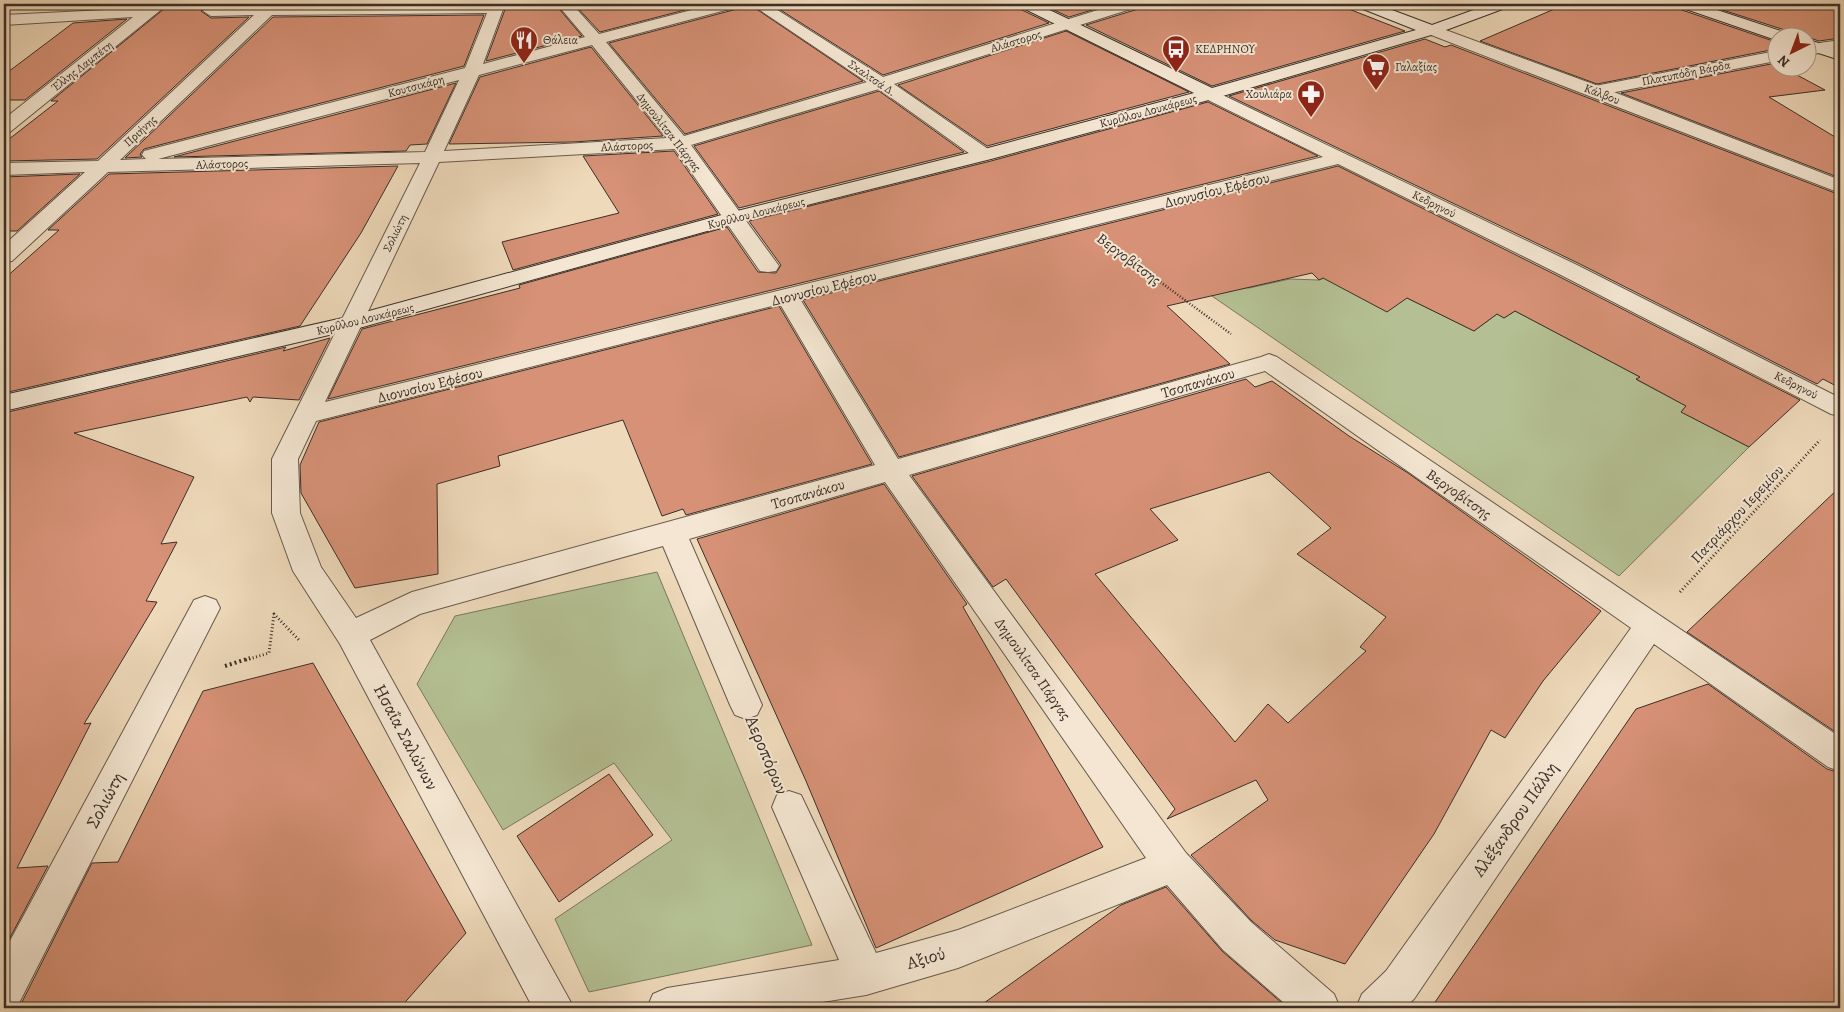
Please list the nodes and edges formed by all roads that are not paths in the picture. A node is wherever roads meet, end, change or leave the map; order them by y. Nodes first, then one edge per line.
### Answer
1 (564, 4) edge
2 (732, 4) edge
3 (758, 4) edge
4 (1026, 4) edge
5 (1132, 4) edge
6 (1363, 4) edge
7 (1503, 4) edge
8 (1685, 4) edge
9 (272, 6) edge
10 (496, 6) edge
11 (155, 8) edge
12 (211, 11) dead end
13 (4, 20) edge
14 (1068, 24) junction
15 (1432, 30) junction
16 (1766, 31) edge
17 (596, 39) junction
18 (1840, 45) edge
19 (1816, 47) edge
20 (1816, 49) edge
21 (1840, 55) edge
22 (1766, 58) edge
23 (472, 72) junction
24 (881, 83) junction
25 (1595, 91) junction
26 (1210, 94) junction
27 (4, 128) edge
28 (678, 143) junction
29 (984, 155) junction
30 (432, 157) junction
31 (1340, 158) junction
32 (101, 168) junction
33 (4, 169) edge
34 (1840, 187) edge
35 (736, 217) junction
36 (4, 256) edge
37 (768, 266) dead end
38 (787, 298) junction
39 (351, 323) junction
40 (1269, 362) joint
41 (4, 403) edge
42 (1840, 408) edge
43 (306, 415) junction
44 (285, 460) joint
45 (891, 470) junction
46 (672, 534) junction
47 (205, 608) dead end
48 (1650, 625) junction
49 (351, 636) junction
50 (746, 705) road end
51 (1840, 756) edge
52 (789, 807) road end
53 (1173, 865) junction
54 (866, 975) junction
55 (4, 991) edge
56 (554, 1008) edge
57 (667, 1008) edge
58 (1320, 1008) edge
59 (1376, 1008) edge

1 - 17 street, Δημουλίτσα Πάργας
2 - 17 street, Κουτσικάρη
3 - 24 street, Σκαλτσά Δ.
4 - 14 street, Κεδρηνού
5 - 14 street, Αλάστορος
6 - 15 street, Κάλβου
7 - 15 street, Κυρίλλου Λουκάρεως
8 - 16 street
9 - 10 street
9 - 12 street
9 - 32 street, Πριήνης
10 - 23 street, Σολιώτη
11 - 13 street
11 - 27 street, Έλλης Λαμπέτη
14 - 24 street, Αλάστορος
14 - 26 street, Κεδρηνού
15 - 25 street, Κάλβου
15 - 26 street, Κυρίλλου Λουκάρεως
17 - 23 street, Κουτσικάρη
17 - 28 street, Δημουλίτσα Πάργας
18 - 19 street
20 - 21 street
22 - 25 street, Πλατυπόδη Βάρδα
23 - 30 street, Σολιώτη
23 - 32 street, Κουτσικάρη
24 - 28 street, Αλάστορος
24 - 29 street, Σκαλτσά Δ.
25 - 34 street, Κάλβου
26 - 29 street, Κυρίλλου Λουκάρεως
26 - 31 street, Κεδρηνού
28 - 30 street, Αλάστορος
28 - 35 street, Δημουλίτσα Πάργας
29 - 35 street, Κυρίλλου Λουκάρεως
30 - 32 street, Αλάστορος
30 - 39 street, Σολιώτη
31 - 38 street, Διονυσίου Εφέσου
31 - 42 street, Κεδρηνού
32 - 33 street
32 - 36 street, Πριήνης
35 - 37 street, Δημουλίτσα Πάργας
35 - 39 street, Κυρίλλου Λουκάρεως
38 - 43 street, Διονυσίου Εφέσου
38 - 45 street, Δημουλίτσα Πάργας
39 - 41 street, Κυρίλλου Λουκάρεως
39 - 43 street, Σολιώτη
40 - 45 street, Τσοπανάκου
40 - 48 street, Βεργοβίτσης
43 - 44 street, Σολιώτη
44 - 49 street, Ησαΐα Σαλώνων
45 - 46 street, Τσοπανάκου
45 - 53 street, Δημουλίτσα Πάργας
46 - 49 street, Τσοπανάκου
46 - 50 street, Αεροπόρων
47 - 55 street, Σολιώτη
48 - 51 street, Βεργοβίτσης
48 - 59 street, Αλέξανδρου Πάλλη
49 - 56 street, Ησαΐα Σαλώνων
52 - 54 street, Αεροπόρων
53 - 54 street, Αξιού
53 - 58 street, Δημουλίτσα Πάργας
54 - 57 street, Αξιού

